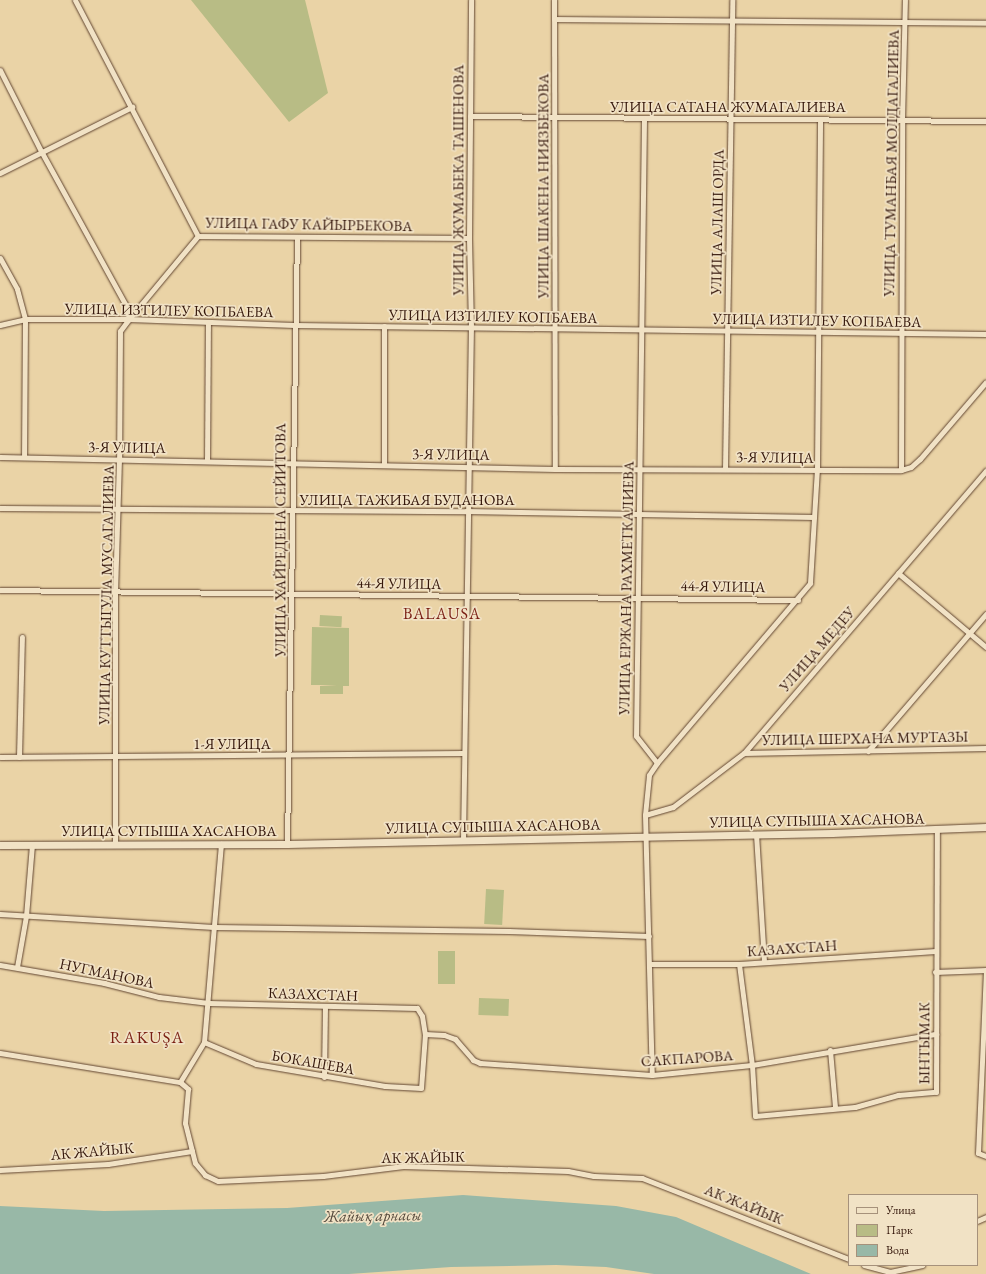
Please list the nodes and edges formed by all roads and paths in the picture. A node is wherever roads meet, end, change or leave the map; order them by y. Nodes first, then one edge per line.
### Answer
1 (75, 0) edge
2 (471, 0) edge
3 (554, 0) edge
4 (732, 0) edge
5 (905, 0) edge
6 (554, 19) junction
7 (732, 21) junction
8 (986, 23) edge
9 (905, 24) junction
10 (0, 70) edge
11 (132, 107) junction
12 (470, 116) junction
13 (555, 118) junction
14 (644, 118) junction
15 (731, 119) junction
16 (820, 120) junction
17 (902, 120) junction
18 (986, 121) edge
19 (41, 152) junction
20 (0, 173) edge
21 (198, 236) junction
22 (297, 237) junction
23 (468, 238) junction
24 (0, 258) edge
25 (25, 319) junction
26 (129, 319) junction
27 (208, 323) junction
28 (294, 325) junction
29 (0, 326) edge
30 (384, 326) junction
31 (471, 327) junction
32 (555, 329) junction
33 (643, 330) junction
34 (727, 330) junction
35 (820, 332) junction
36 (902, 334) junction
37 (986, 334) edge
38 (986, 382) edge
39 (0, 457) edge
40 (24, 457) junction
41 (119, 459) junction
42 (207, 461) junction
43 (293, 463) junction
44 (384, 465) junction
45 (468, 467) junction
46 (555, 469) junction
47 (726, 469) junction
48 (641, 470) junction
49 (818, 470) junction
50 (901, 470) junction
51 (986, 471) edge
52 (0, 508) edge
53 (116, 510) junction
54 (466, 511) junction
55 (293, 512) junction
56 (640, 516) junction
57 (814, 517) junction
58 (898, 573) junction
59 (0, 590) edge
60 (115, 590) junction
61 (293, 593) junction
62 (638, 596) junction
63 (467, 597) junction
64 (798, 600) junction
65 (986, 614) edge
66 (969, 634) junction
67 (22, 637) dead end
68 (986, 647) edge
69 (986, 748) edge
70 (868, 751) junction
71 (744, 752) junction
72 (463, 753) junction
73 (117, 756) junction
74 (290, 756) junction
75 (0, 757) edge
76 (19, 757) junction
77 (657, 763) junction
78 (644, 815) junction
79 (986, 827) edge
80 (937, 830) junction
81 (756, 834) junction
82 (646, 836) junction
83 (463, 840) junction
84 (115, 844) junction
85 (221, 844) junction
86 (288, 844) junction
87 (0, 845) edge
88 (32, 845) junction
89 (0, 914) edge
90 (26, 916) junction
91 (214, 927) junction
92 (649, 936) junction
93 (936, 951) junction
94 (764, 962) junction
95 (649, 964) junction
96 (739, 964) junction
97 (0, 965) edge
98 (17, 967) junction
99 (986, 970) edge
100 (935, 972) junction
101 (209, 1003) junction
102 (325, 1007) junction
103 (425, 1034) junction
104 (936, 1034) junction
105 (204, 1042) junction
106 (985, 1043) edge
107 (830, 1050) junction
108 (0, 1053) edge
109 (752, 1065) junction
110 (652, 1075) junction
111 (324, 1077) junction
112 (180, 1082) junction
113 (835, 1107) junction
114 (192, 1151) junction
115 (986, 1156) edge
116 (0, 1170) edge
117 (848, 1259) edge
118 (868, 1266) edge
119 (917, 1266) edge

1 - 11 street, УЛИЦА ГАФУ КАЙЫРБЕКОВА
2 - 12 street, УЛИЦА ЖУМАБЕКА ТАШЕНОВА
3 - 6 street, УЛИЦА ШАКЕНА НИЯЗБЕКОВА
4 - 7 street, УЛИЦА АЛАШ ОРДА
5 - 9 street, УЛИЦА ТУМАНБАЯ МОЛДАГАЛИЕВА
6 - 7 street
6 - 13 street, УЛИЦА ШАКЕНА НИЯЗБЕКОВА
7 - 9 street
7 - 15 street, УЛИЦА АЛАШ ОРДА
8 - 9 street
9 - 17 street, УЛИЦА ТУМАНБАЯ МОЛДАГАЛИЕВА
10 - 19 street
11 - 19 street
11 - 21 street, УЛИЦА ГАФУ КАЙЫРБЕКОВА
12 - 13 street, УЛИЦА САТАНА ЖУМАГАЛИЕВА
12 - 23 street, УЛИЦА ЖУМАБЕКА ТАШЕНОВА
13 - 14 street, УЛИЦА САТАНА ЖУМАГАЛИЕВА
13 - 32 street, УЛИЦА ШАКЕНА НИЯЗБЕКОВА
14 - 15 street, УЛИЦА САТАНА ЖУМАГАЛИЕВА
14 - 33 street, УЛИЦА ЕРЖАНА РАХМЕТКАЛИЕВА
15 - 16 street, УЛИЦА САТАНА ЖУМАГАЛИЕВА
15 - 34 street, УЛИЦА АЛАШ ОРДА
16 - 17 street, УЛИЦА САТАНА ЖУМАГАЛИЕВА
16 - 35 street
17 - 18 street, УЛИЦА САТАНА ЖУМАГАЛИЕВА
17 - 36 street, УЛИЦА ТУМАНБАЯ МОЛДАГАЛИЕВА
19 - 20 street
19 - 26 street
21 - 22 street, УЛИЦА ГАФУ КАЙЫРБЕКОВА
21 - 26 street, УЛИЦА КУТТЫГУЛА МУСАГАЛИЕВА
22 - 23 street, УЛИЦА ГАФУ КАЙЫРБЕКОВА
22 - 28 street, УЛИЦА ХАЙРЕДЕНА СЕЙИТОВА
23 - 31 street, УЛИЦА ЖУМАБЕКА ТАШЕНОВА
24 - 25 street
25 - 26 street, УЛИЦА ИЗТИЛЕУ КОПБАЕВА
25 - 29 street, УЛИЦА ИЗТИЛЕУ КОПБАЕВА
25 - 40 street
26 - 27 street, УЛИЦА ИЗТИЛЕУ КОПБАЕВА
26 - 41 street, УЛИЦА КУТТЫГУЛА МУСАГАЛИЕВА
27 - 28 street, УЛИЦА ИЗТИЛЕУ КОПБАЕВА
27 - 42 street
28 - 30 street, УЛИЦА ИЗТИЛЕУ КОПБАЕВА
28 - 43 street, УЛИЦА ХАЙРЕДЕНА СЕЙИТОВА
30 - 31 street, УЛИЦА ИЗТИЛЕУ КОПБАЕВА
30 - 44 street
31 - 32 street, УЛИЦА ИЗТИЛЕУ КОПБАЕВА
31 - 45 street, УЛИЦА ЖУМАБЕКА ТАШЕНОВА
32 - 33 street, УЛИЦА ИЗТИЛЕУ КОПБАЕВА
32 - 46 street, УЛИЦА ШАКЕНА НИЯЗБЕКОВА
33 - 34 street, УЛИЦА ИЗТИЛЕУ КОПБАЕВА
33 - 48 street, УЛИЦА ЕРЖАНА РАХМЕТКАЛИЕВА
34 - 35 street, УЛИЦА ИЗТИЛЕУ КОПБАЕВА
34 - 47 street, УЛИЦА АЛАШ ОРДА
35 - 36 street, УЛИЦА ИЗТИЛЕУ КОПБАЕВА
35 - 49 street
36 - 37 street, УЛИЦА ИЗТИЛЕУ КОПБАЕВА
36 - 50 street, УЛИЦА ТУМАНБАЯ МОЛДАГАЛИЕВА
38 - 50 street
39 - 40 street, 3-Я УЛИЦА
40 - 41 street, 3-Я УЛИЦА
41 - 42 street, 3-Я УЛИЦА
41 - 53 street, УЛИЦА КУТТЫГУЛА МУСАГАЛИЕВА
42 - 43 street, 3-Я УЛИЦА
43 - 44 street, 3-Я УЛИЦА
43 - 55 street, УЛИЦА ХАЙРЕДЕНА СЕЙИТОВА
44 - 45 street, 3-Я УЛИЦА
45 - 46 street, 3-Я УЛИЦА
45 - 54 street, УЛИЦА ЖУМАБЕКА ТАШЕНОВА
46 - 48 street, 3-Я УЛИЦА
47 - 48 street, 3-Я УЛИЦА
47 - 49 street, 3-Я УЛИЦА
48 - 56 street, УЛИЦА ЕРЖАНА РАХМЕТКАЛИЕВА
49 - 50 street, 3-Я УЛИЦА
49 - 57 street
51 - 58 street, УЛИЦА МЕДЕУ
52 - 53 street, УЛИЦА ТАЖИБАЯ БУДАНОВА
53 - 55 street, УЛИЦА ТАЖИБАЯ БУДАНОВА
53 - 60 street, УЛИЦА КУТТЫГУЛА МУСАГАЛИЕВА
54 - 55 street, УЛИЦА ТАЖИБАЯ БУДАНОВА
54 - 56 street, УЛИЦА ТАЖИБАЯ БУДАНОВА
54 - 63 street, УЛИЦА ЖУМАБЕКА ТАШЕНОВА
55 - 61 street, УЛИЦА ХАЙРЕДЕНА СЕЙИТОВА
56 - 57 street, УЛИЦА ТАЖИБАЯ БУДАНОВА
56 - 62 street, УЛИЦА ЕРЖАНА РАХМЕТКАЛИЕВА
57 - 64 street
58 - 66 street
58 - 71 street, УЛИЦА МЕДЕУ
59 - 60 street, 44-Я УЛИЦА
60 - 61 street, 44-Я УЛИЦА
60 - 73 street, УЛИЦА КУТТЫГУЛА МУСАГАЛИЕВА
61 - 63 street, 44-Я УЛИЦА
61 - 74 street, УЛИЦА ХАЙРЕДЕНА СЕЙИТОВА
62 - 63 street, 44-Я УЛИЦА
62 - 64 street, 44-Я УЛИЦА
62 - 77 street, УЛИЦА ЕРЖАНА РАХМЕТКАЛИЕВА
63 - 72 street, УЛИЦА ЖУМАБЕКА ТАШЕНОВА
64 - 77 street
65 - 66 street
66 - 68 street
66 - 70 street
67 - 76 street
69 - 70 street, УЛИЦА ШЕРХАНА МУРТАЗЫ
70 - 71 street, УЛИЦА ШЕРХАНА МУРТАЗЫ
71 - 78 street, УЛИЦА МЕДЕУ
72 - 74 street, 1-Я УЛИЦА
72 - 83 street, УЛИЦА ЖУМАБЕКА ТАШЕНОВА
73 - 74 street, 1-Я УЛИЦА
73 - 76 street, 1-Я УЛИЦА
73 - 84 street, УЛИЦА КУТТЫГУЛА МУСАГАЛИЕВА
74 - 86 street, УЛИЦА ХАЙРЕДЕНА СЕЙИТОВА
75 - 76 street, 1-Я УЛИЦА
77 - 78 street
78 - 82 street
79 - 80 street, УЛИЦА СУПЫША ХАСАНОВА
80 - 81 street, УЛИЦА СУПЫША ХАСАНОВА
80 - 93 street, ЫНТЫМАК
81 - 82 street, УЛИЦА СУПЫША ХАСАНОВА
81 - 94 street
82 - 83 street, УЛИЦА СУПЫША ХАСАНОВА
82 - 92 street
83 - 86 street, УЛИЦА СУПЫША ХАСАНОВА
84 - 85 street, УЛИЦА СУПЫША ХАСАНОВА
84 - 88 street, УЛИЦА СУПЫША ХАСАНОВА
85 - 86 street, УЛИЦА СУПЫША ХАСАНОВА
85 - 91 street
87 - 88 street, УЛИЦА СУПЫША ХАСАНОВА
88 - 90 street
89 - 90 street
90 - 91 street
90 - 98 street
91 - 92 street
91 - 101 street
92 - 95 street
93 - 94 street, КАЗАХСТАН
93 - 100 street, ЫНТЫМАК
94 - 96 street, КАЗАХСТАН
95 - 96 street, КАЗАХСТАН
95 - 110 street
96 - 109 street
97 - 98 street, НУГМАНОВА
98 - 101 street, НУГМАНОВА
99 - 100 street
99 - 106 street
100 - 104 street, ЫНТЫМАК
101 - 102 street, КАЗАХСТАН
101 - 105 street
102 - 103 street, КАЗАХСТАН
102 - 111 street
103 - 110 street, САКПАРОВА
103 - 111 street, БОКАШЕВА
104 - 107 street, САКПАРОВА
104 - 113 street, ЫНТЫМАК
105 - 111 street, БОКАШЕВА
105 - 112 street
106 - 115 street
107 - 109 street, САКПАРОВА
107 - 113 street
108 - 112 street
109 - 110 street, САКПАРОВА
109 - 113 street, ЫНТЫМАК
112 - 114 street
114 - 116 street, АК ЖАЙЫК
114 - 117 street, АК ЖАЙЫК
118 - 119 street

